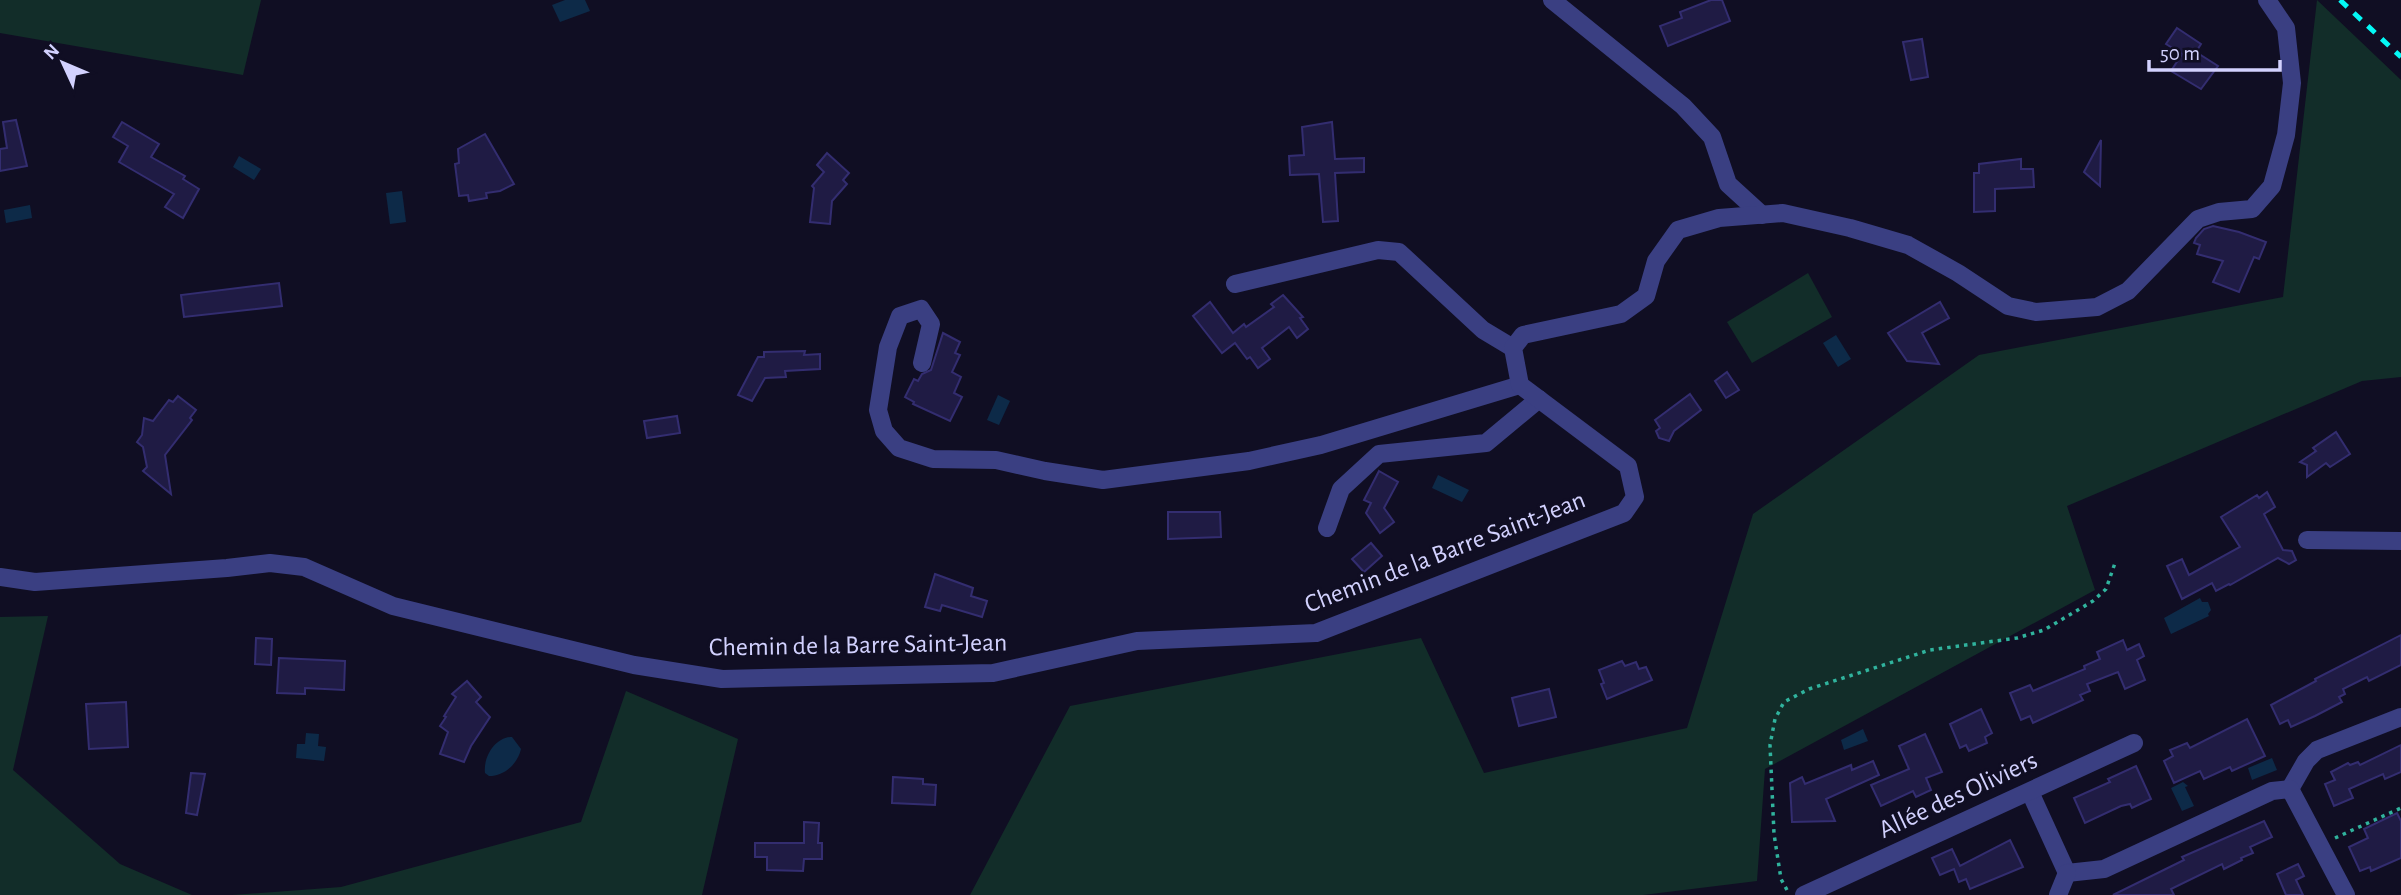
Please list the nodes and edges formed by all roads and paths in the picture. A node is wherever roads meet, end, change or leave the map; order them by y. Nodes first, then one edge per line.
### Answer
1 (1552, 0) edge
2 (2267, 0) edge
3 (1762, 215) junction
4 (1235, 284) dead end
5 (1513, 348) junction
6 (922, 363) dead end
7 (1520, 385) junction
8 (1539, 399) junction
9 (1327, 528) dead end
10 (2307, 540) dead end
11 (2401, 541) edge
12 (2115, 563) dead end
13 (0, 578) edge
14 (2401, 716) edge
15 (2134, 743) dead end
16 (2290, 789) junction
17 (2030, 792) junction
18 (2401, 808) edge
19 (2320, 844) junction
20 (2067, 873) junction
21 (1790, 895) edge
22 (1804, 895) edge
23 (2058, 895) edge
24 (2346, 895) edge

1 - 3 street
2 - 3 street
3 - 5 street
4 - 5 street
5 - 7 street
6 - 7 street
7 - 8 street, Chemin de la Barre Saint-Jean
8 - 9 street
8 - 13 street, Chemin de la Barre Saint-Jean
10 - 11 street
12 - 21 path
14 - 16 street
15 - 17 street, Allée des Oliviers
16 - 19 street
16 - 20 street
17 - 20 street
17 - 22 street, Allée des Oliviers
18 - 19 path
19 - 24 street
20 - 23 street

